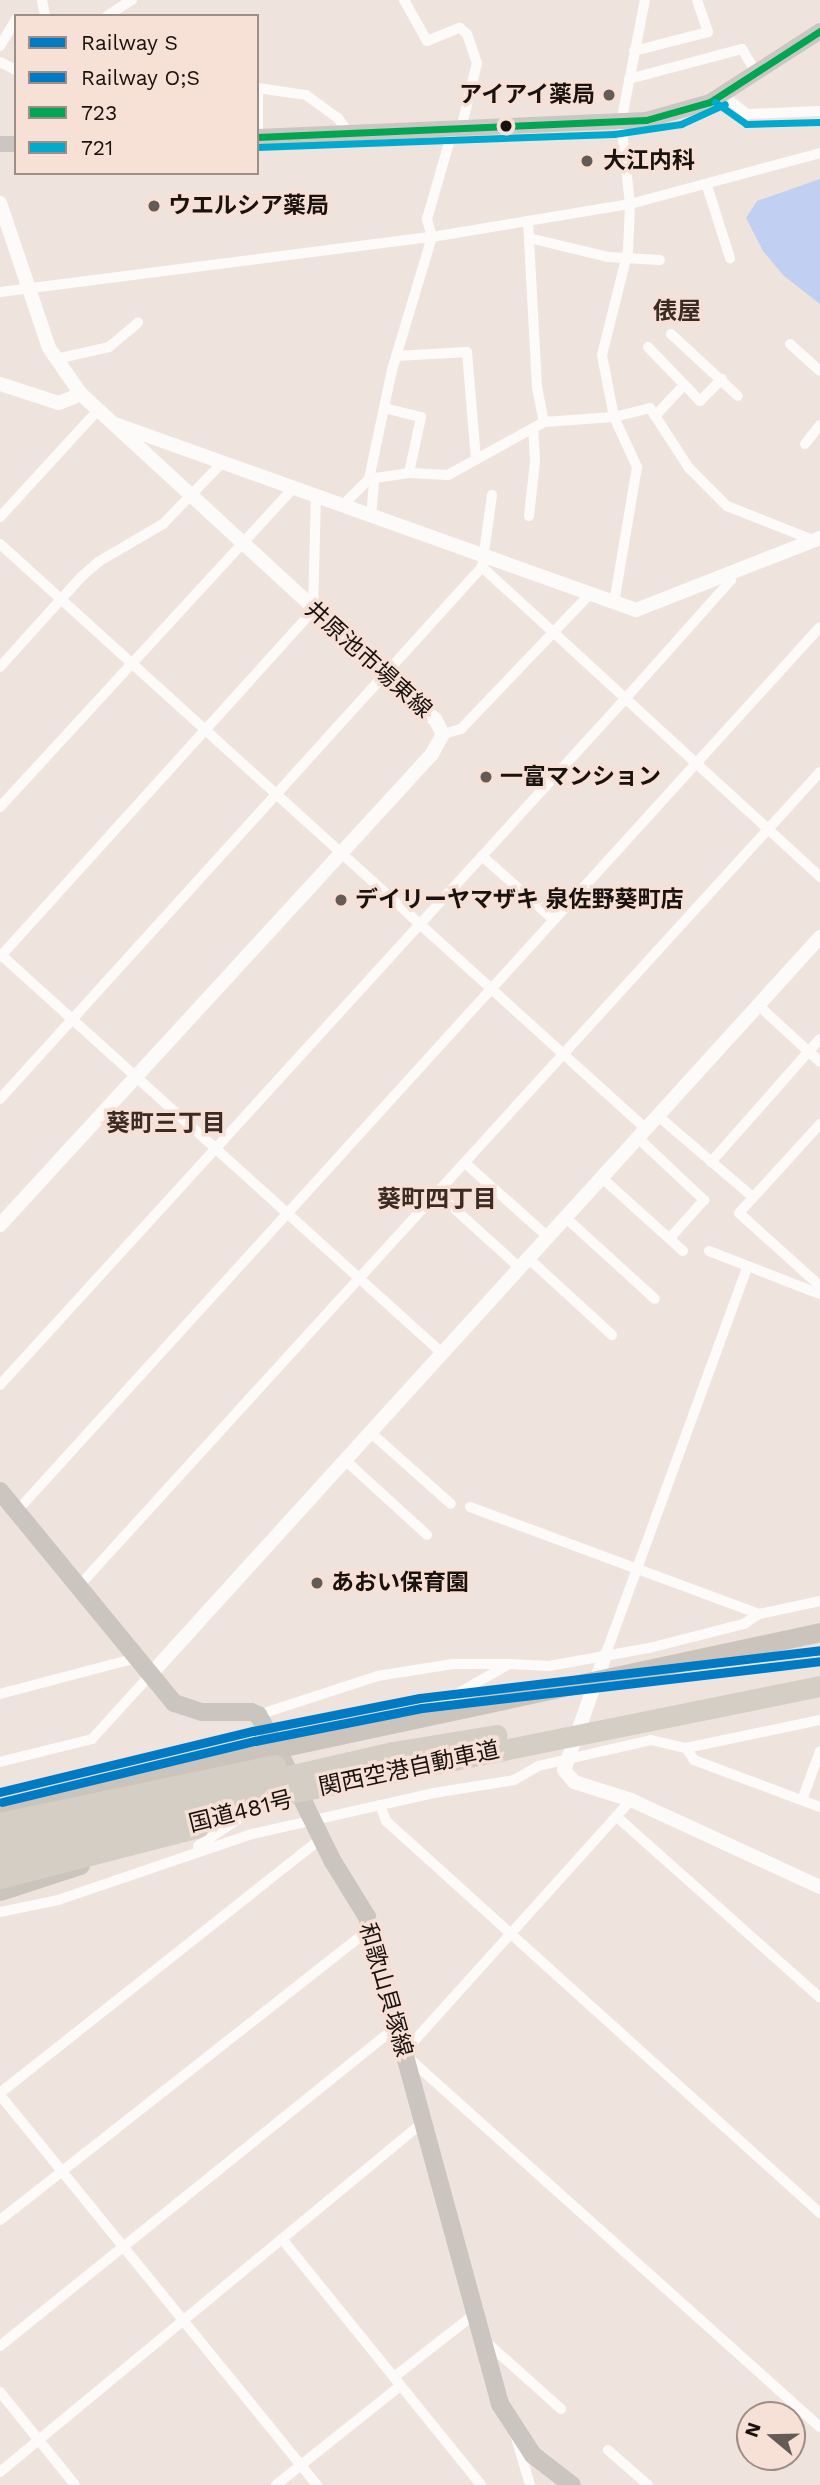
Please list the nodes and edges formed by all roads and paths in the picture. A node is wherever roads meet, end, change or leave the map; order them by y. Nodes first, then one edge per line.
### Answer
1 (132, 0) edge
2 (404, 0) edge
3 (645, 0) edge
4 (697, 0) edge
5 (110, 14) edge
6 (14, 22) edge
7 (820, 31) edge
8 (0, 46) edge
9 (634, 51) junction
10 (756, 72) junction
11 (629, 79) junction
12 (259, 88) edge
13 (721, 94) junction
14 (820, 111) edge
15 (621, 123) junction
16 (457, 129) junction
17 (349, 133) junction
18 (259, 137) edge
19 (820, 153) edge
20 (707, 186) junction
21 (0, 203) edge
22 (630, 204) junction
23 (528, 221) junction
24 (432, 237) junction
25 (529, 238) junction
26 (730, 258) dead end
27 (625, 259) junction
28 (660, 260) dead end
29 (26, 288) junction
30 (0, 292) edge
31 (138, 323) dead end
32 (671, 334) dead end
33 (790, 344) dead end
34 (648, 347) dead end
35 (396, 356) junction
36 (56, 359) junction
37 (820, 371) edge
38 (722, 379) junction
39 (0, 384) edge
40 (684, 385) junction
41 (81, 394) junction
42 (738, 396) dead end
43 (384, 408) junction
44 (102, 416) junction
45 (655, 416) junction
46 (614, 417) junction
47 (544, 422) junction
48 (820, 425) edge
49 (533, 428) junction
50 (805, 444) dead end
51 (476, 460) junction
52 (222, 463) junction
53 (409, 473) junction
54 (371, 479) junction
55 (293, 488) junction
56 (492, 495) dead end
57 (316, 497) junction
58 (191, 498) junction
59 (342, 506) junction
60 (529, 516) dead end
61 (0, 517) edge
62 (371, 517) junction
63 (817, 539) edge
64 (0, 544) edge
65 (241, 545) junction
66 (484, 562) junction
67 (729, 573) junction
68 (589, 595) junction
69 (63, 599) junction
70 (614, 603) junction
71 (313, 610) junction
72 (820, 627) edge
73 (554, 634) junction
74 (131, 663) junction
75 (0, 667) edge
76 (384, 675) junction
77 (625, 699) junction
78 (206, 730) junction
79 (443, 734) junction
80 (696, 764) junction
81 (820, 772) edge
82 (277, 794) junction
83 (0, 807) edge
84 (768, 830) junction
85 (343, 851) junction
86 (482, 856) junction
87 (820, 877) edge
88 (554, 920) junction
89 (420, 923) junction
90 (820, 937) edge
91 (1, 955) edge
92 (492, 988) junction
93 (758, 1005) junction
94 (72, 1020) junction
95 (820, 1039) edge
96 (808, 1051) junction
97 (564, 1054) junction
98 (820, 1062) edge
99 (135, 1077) junction
100 (0, 1099) edge
101 (658, 1116) junction
102 (820, 1124) edge
103 (642, 1134) junction
104 (216, 1148) junction
105 (710, 1162) junction
106 (465, 1163) junction
107 (602, 1178) junction
108 (437, 1193) junction
109 (753, 1197) junction
110 (287, 1214) junction
111 (565, 1218) junction
112 (0, 1225) edge
113 (548, 1237) junction
114 (669, 1239) junction
115 (683, 1251) dead end
116 (709, 1251) dead end
117 (524, 1263) junction
118 (748, 1266) junction
119 (358, 1280) junction
120 (815, 1281) edge
121 (820, 1294) edge
122 (655, 1299) dead end
123 (612, 1335) dead end
124 (442, 1353) junction
125 (0, 1385) edge
126 (370, 1432) junction
127 (345, 1460) junction
128 (0, 1491) edge
129 (451, 1504) dead end
130 (470, 1507) dead end
131 (17, 1511) junction
132 (427, 1535) dead end
133 (638, 1568) junction
134 (78, 1587) junction
135 (820, 1601) edge
136 (759, 1614) junction
137 (820, 1632) edge
138 (605, 1656) junction
139 (136, 1658) junction
140 (509, 1664) junction
141 (820, 1671) edge
142 (150, 1675) junction
143 (597, 1680) junction
144 (820, 1686) edge
145 (0, 1694) edge
146 (820, 1695) edge
147 (258, 1715) junction
148 (820, 1720) edge
149 (395, 1722) junction
150 (277, 1748) junction
151 (686, 1748) junction
152 (571, 1751) junction
153 (820, 1751) edge
154 (0, 1762) edge
155 (392, 1762) junction
156 (169, 1770) junction
157 (303, 1797) junction
158 (631, 1800) junction
159 (802, 1800) junction
160 (380, 1805) junction
161 (256, 1807) junction
162 (820, 1807) edge
163 (0, 1808) edge
164 (617, 1816) junction
165 (314, 1819) junction
166 (201, 1820) junction
167 (0, 1823) edge
168 (0, 1834) edge
169 (321, 1839) junction
170 (0, 1842) edge
171 (0, 1859) edge
172 (0, 1865) edge
173 (120, 1877) junction
174 (0, 1878) edge
175 (820, 1887) edge
176 (0, 1891) edge
177 (0, 1912) edge
178 (370, 1929) junction
179 (509, 1933) junction
180 (820, 1998) edge
181 (396, 2027) junction
182 (403, 2053) junction
183 (0, 2094) edge
184 (422, 2123) junction
185 (61, 2170) junction
186 (820, 2213) edge
187 (0, 2220) edge
188 (282, 2239) junction
189 (123, 2245) junction
190 (476, 2313) junction
191 (184, 2320) junction
192 (483, 2340) junction
193 (0, 2346) edge
194 (397, 2382) junction
195 (0, 2392) edge
196 (561, 2409) dead end
197 (820, 2427) edge
198 (515, 2433) junction
199 (38, 2440) junction
200 (608, 2450) dead end
201 (301, 2465) junction
202 (0, 2472) edge
203 (75, 2485) edge
204 (276, 2485) edge
205 (317, 2485) edge
206 (481, 2485) edge
207 (530, 2485) edge
208 (572, 2485) edge
209 (648, 2485) edge

1 - 5 street
2 - 16 street
3 - 9 street
4 - 9 street
6 - 8 street
7 - 10 main road
9 - 11 street
10 - 11 street
10 - 13 main road
11 - 15 street
12 - 17 street
13 - 14 street
13 - 15 main road
15 - 16 main road
15 - 22 street
16 - 17 main road
16 - 24 street
17 - 18 main road
19 - 20 street
20 - 22 street
20 - 26 street
21 - 29 street, 井原池市場東線
22 - 23 street
22 - 27 street
23 - 24 street
23 - 25 street
24 - 29 street
24 - 35 street
25 - 27 street
25 - 47 street
27 - 28 street
27 - 46 street
29 - 30 street
29 - 36 street, 井原池市場東線
31 - 36 street
32 - 38 street
33 - 37 street
34 - 40 street
35 - 43 street
35 - 51 street
36 - 41 street, 井原池市場東線
38 - 40 street
38 - 42 street
39 - 41 street
40 - 45 street
41 - 44 street, 井原池市場東線
43 - 53 street
43 - 54 street
44 - 52 street
44 - 58 street, 井原池市場東線
44 - 61 street
45 - 46 street
45 - 63 street
46 - 47 street
46 - 70 street
47 - 49 street
48 - 50 street
49 - 51 street
49 - 60 street
51 - 53 street
52 - 55 street
52 - 58 street
53 - 54 street
54 - 59 street
54 - 62 street
55 - 57 street
55 - 65 street
56 - 66 street
57 - 59 street
57 - 71 street
58 - 65 street, 井原池市場東線
58 - 69 street
59 - 62 street
62 - 66 street
63 - 67 street
64 - 69 street
65 - 71 street, 井原池市場東線
65 - 74 street
66 - 68 street
66 - 73 street
66 - 76 street
67 - 70 street
67 - 77 street
68 - 70 street
68 - 73 street
69 - 74 street
69 - 75 street
71 - 76 street, 井原池市場東線
71 - 78 street
72 - 80 street
73 - 77 street
73 - 79 street
74 - 78 street
74 - 83 street
76 - 79 street, 井原池市場東線
76 - 82 street
77 - 80 street
77 - 86 street
78 - 82 street
78 - 91 street
79 - 85 street, 井原池市場東線
80 - 84 street
80 - 88 street
81 - 84 street
82 - 85 street
82 - 94 street
84 - 87 street
84 - 97 street
85 - 89 street
85 - 99 street, 井原池市場東線
86 - 88 street
86 - 89 street
88 - 92 street
89 - 92 street
89 - 104 street
90 - 93 street
91 - 94 street
92 - 97 street
92 - 110 street
93 - 96 street
93 - 101 street
94 - 99 street
94 - 100 street
95 - 96 street
96 - 98 street
96 - 105 street
97 - 103 street
97 - 106 street
99 - 104 street
99 - 112 street, 井原池市場東線
101 - 103 street
101 - 105 street
102 - 109 street
103 - 107 street
103 - 114 street
104 - 110 street
104 - 125 street
105 - 109 street
106 - 108 street
106 - 113 street
107 - 111 street
107 - 114 street
108 - 117 street
108 - 119 street
109 - 120 street
110 - 119 street
110 - 131 street
111 - 113 street
111 - 122 street
113 - 117 street
114 - 115 street
116 - 118 street
117 - 123 street
117 - 124 street
118 - 120 street
118 - 133 street
119 - 124 street
119 - 134 street
120 - 121 street
124 - 126 street
126 - 127 street
126 - 129 street
127 - 132 street
127 - 142 street
128 - 131 main road
130 - 133 street
131 - 134 main road
133 - 136 street
133 - 138 street
134 - 139 main road
135 - 136 street
136 - 138 street
137 - 143 highway
138 - 140 street
138 - 143 street
139 - 142 main road
139 - 145 street
140 - 147 street
140 - 149 street
141 - 155 highway, 関西空港自動車道
142 - 147 main road
142 - 154 street
143 - 149 highway
143 - 152 street
144 - 155 highway, 関西空港自動車道
146 - 152 highway, 国道481号
147 - 150 main road, 和歌山貝塚線
148 - 151 street
149 - 150 highway
150 - 156 highway
150 - 157 main road, 和歌山貝塚線
151 - 152 street
151 - 159 street
152 - 157 highway, 国道481号
152 - 158 street
152 - 160 street
153 - 159 street
155 - 167 highway
155 - 170 highway, 関西空港自動車道
155 - 171 highway, 関西空港自動車道
155 - 174 highway
156 - 163 highway
156 - 168 highway
157 - 161 highway, 国道481号
157 - 165 main road, 和歌山貝塚線
158 - 164 street
158 - 175 street
159 - 162 street
160 - 165 street
160 - 179 street
161 - 166 highway, 国道481号
161 - 173 street
164 - 179 street
164 - 180 street
165 - 169 main road, 和歌山貝塚線
165 - 173 street
166 - 172 highway
166 - 176 highway, 国道481号
169 - 178 main road, 和歌山貝塚線
169 - 183 street
173 - 177 street
178 - 181 main road, 和歌山貝塚線
178 - 185 street
179 - 182 street
179 - 186 street
181 - 182 main road, 和歌山貝塚線
181 - 189 street
182 - 184 main road, 和歌山貝塚線
182 - 197 street
183 - 185 street
184 - 188 street
184 - 190 main road, 和歌山貝塚線
185 - 187 street
185 - 189 street
188 - 191 street
188 - 194 street
189 - 191 street
189 - 193 street
190 - 192 main road, 和歌山貝塚線
190 - 194 street
191 - 199 street
191 - 201 street
192 - 196 street
192 - 198 main road, 和歌山貝塚線
194 - 201 street
194 - 206 street
195 - 199 street
198 - 207 street
198 - 208 main road, 和歌山貝塚線
199 - 202 street
199 - 203 street
200 - 209 street
201 - 204 street
201 - 205 street

